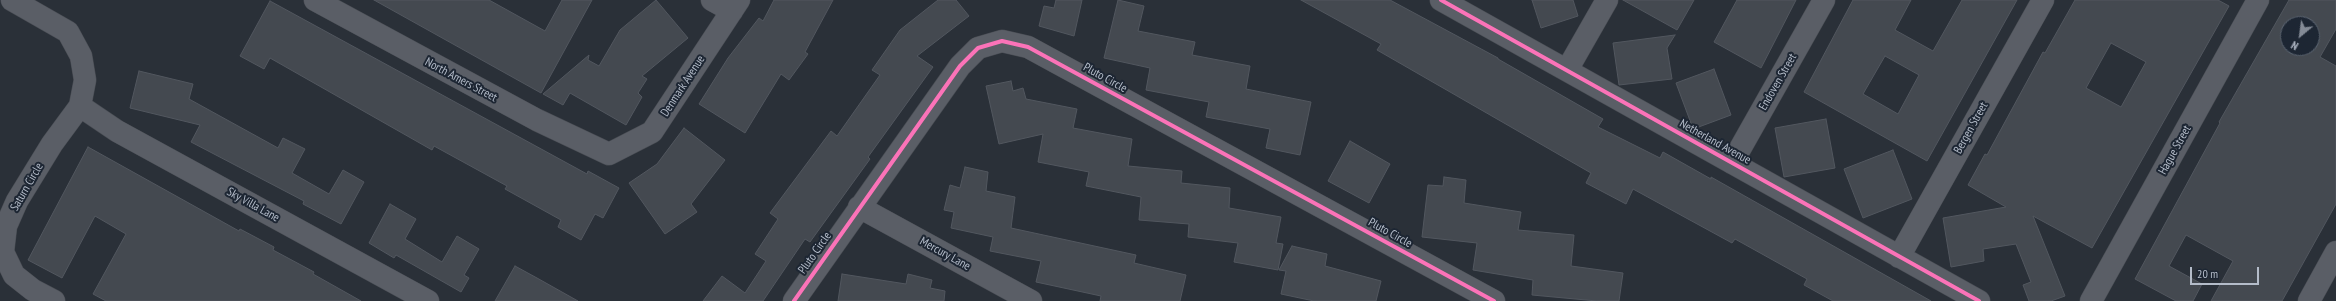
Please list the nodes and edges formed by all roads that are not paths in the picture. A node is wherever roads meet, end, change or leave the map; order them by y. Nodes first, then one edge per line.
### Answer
1 (12, 0) edge
2 (315, 0) edge
3 (712, 0) edge
4 (1441, 0) edge
5 (1607, 0) edge
6 (1824, 0) edge
7 (2043, 0) edge
8 (2258, 0) edge
9 (736, 6) edge
10 (1567, 70) junction
11 (80, 106) junction
12 (609, 154) joint
13 (1732, 163) junction
14 (859, 207) junction
15 (2336, 252) edge
16 (1899, 257) junction
17 (54, 301) edge
18 (428, 301) edge
19 (794, 301) edge
20 (1031, 301) edge
21 (1494, 301) edge
22 (1979, 301) edge
23 (2091, 301) edge
24 (2309, 301) edge

1 - 11 street
2 - 12 street, North Amers Street
3 - 9 street
4 - 10 street, Netherland Avenue
5 - 10 street
6 - 13 street, Endoven Street
7 - 16 street, Bergen Street
8 - 23 street, Hague Street
9 - 12 street, Denmark Avenue
10 - 13 street, Netherland Avenue
11 - 17 street, Saturn Circle
11 - 18 street, Sky Villa Lane
13 - 16 street, Netherland Avenue
14 - 19 street, Pluto Circle
14 - 20 street, Mercury Lane
14 - 21 street, Pluto Circle
15 - 24 street
16 - 22 street, Netherland Avenue

